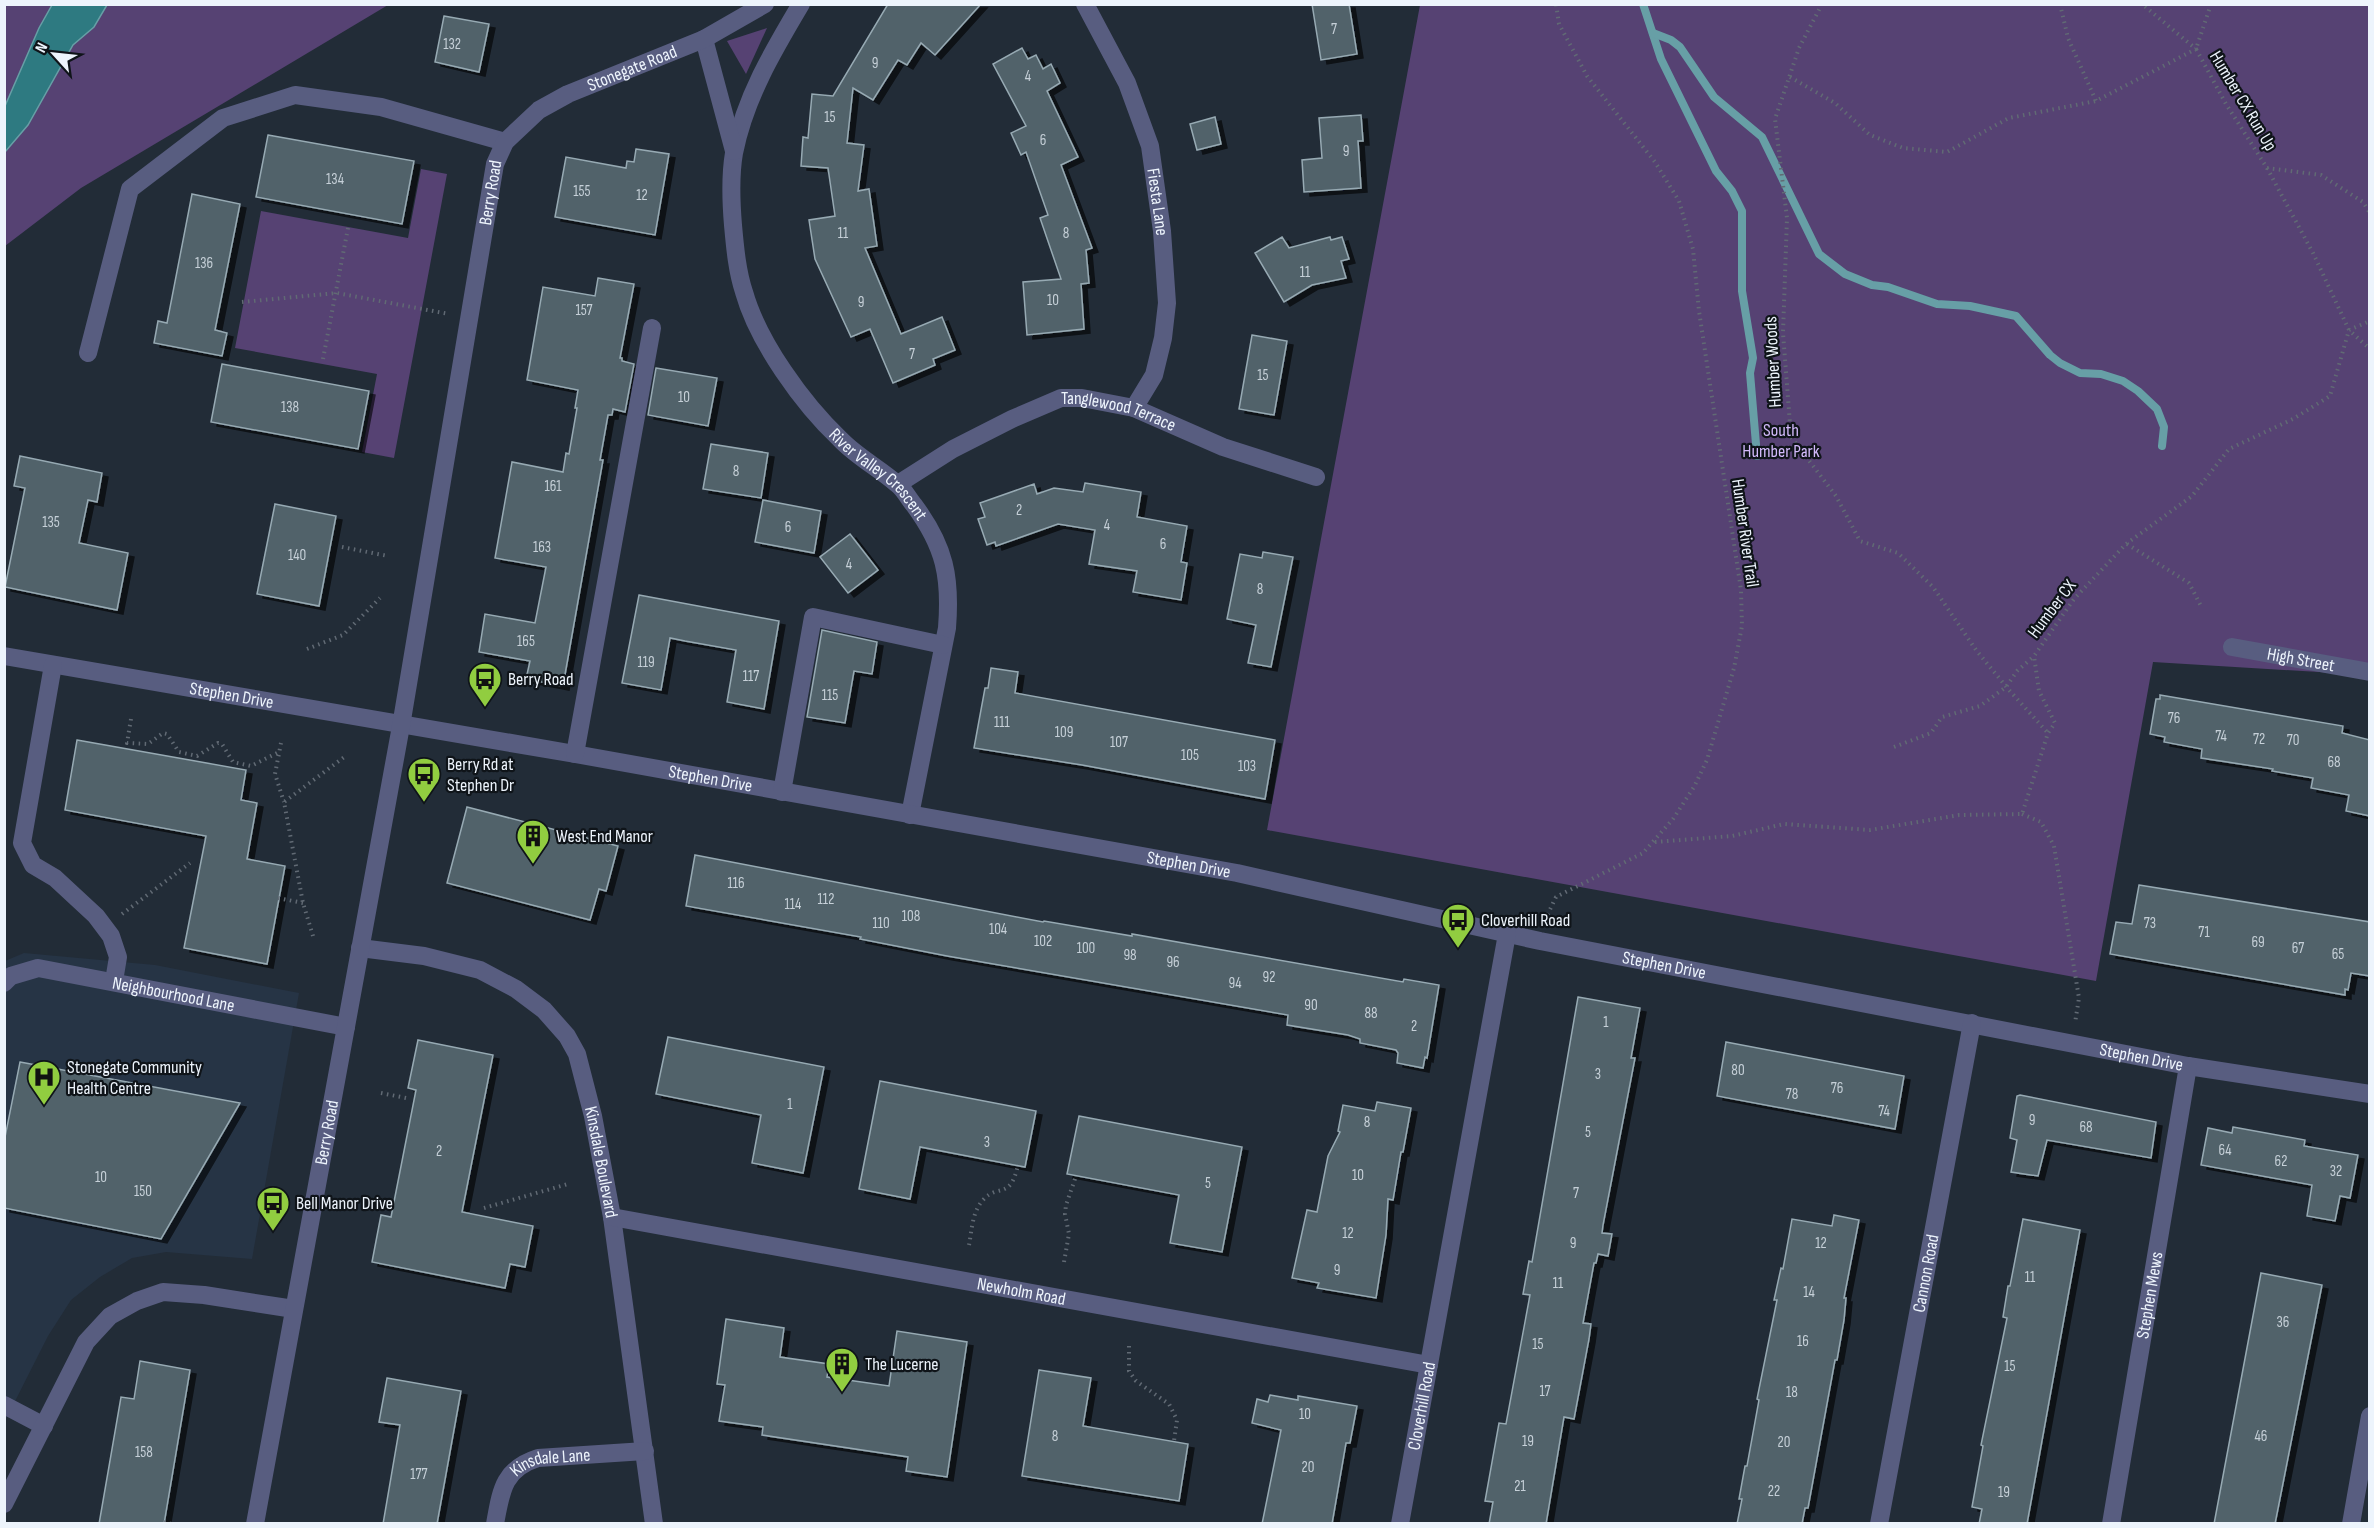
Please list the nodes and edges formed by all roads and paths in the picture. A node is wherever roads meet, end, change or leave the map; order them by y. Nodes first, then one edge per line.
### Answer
1 (765, 4) edge
2 (801, 4) edge
3 (1085, 4) edge
4 (1556, 4) edge
5 (1822, 4) edge
6 (2060, 4) edge
7 (2142, 4) edge
8 (2211, 4) edge
9 (704, 39) junction
10 (2196, 49) junction
11 (1790, 77) junction
12 (2096, 101) junction
13 (505, 142) junction
14 (735, 153) junction
15 (2267, 168) junction
16 (2370, 213) edge
17 (348, 228) dead end
18 (337, 293) junction
19 (242, 302) dead end
20 (470, 317) junction
21 (2370, 321) edge
22 (652, 328) dead end
23 (2349, 330) junction
24 (2370, 349) edge
25 (88, 353) dead end
26 (322, 359) dead end
27 (1134, 408) junction
28 (1316, 477) dead end
29 (898, 484) junction
30 (2126, 544) junction
31 (342, 547) dead end
32 (388, 556) dead end
33 (380, 598) dead end
34 (2202, 608) dead end
35 (943, 645) junction
36 (2232, 647) dead end
37 (308, 649) dead end
38 (4, 656) edge
39 (2034, 656) junction
40 (53, 665) junction
41 (2370, 672) edge
42 (2006, 687) junction
43 (131, 719) dead end
44 (400, 726) junction
45 (2048, 733) junction
46 (281, 743) dead end
47 (1894, 747) dead end
48 (279, 752) junction
49 (575, 754) junction
50 (347, 755) dead end
51 (782, 792) junction
52 (284, 802) junction
53 (2022, 814) junction
54 (910, 815) junction
55 (1654, 842) junction
56 (190, 863) dead end
57 (278, 898) dead end
58 (303, 903) junction
59 (1545, 917) dead end
60 (104, 927) junction
61 (1507, 934) junction
62 (313, 936) dead end
63 (360, 948) junction
64 (114, 981) junction
65 (4, 983) edge
66 (1972, 1023) junction
67 (346, 1026) junction
68 (2072, 1043) junction
69 (2187, 1066) junction
70 (381, 1093) dead end
71 (2370, 1094) edge
72 (406, 1098) dead end
73 (1018, 1166) dead end
74 (1076, 1176) dead end
75 (568, 1184) dead end
76 (484, 1208) dead end
77 (612, 1217) junction
78 (969, 1245) dead end
79 (1064, 1262) dead end
80 (294, 1309) junction
81 (1129, 1346) dead end
82 (1429, 1365) junction
83 (4, 1405) edge
84 (44, 1426) junction
85 (2369, 1426) edge
86 (1174, 1441) dead end
87 (645, 1451) junction
88 (4, 1504) edge
89 (164, 1522) edge
90 (172, 1524) edge
91 (255, 1524) edge
92 (495, 1524) edge
93 (654, 1524) edge
94 (1400, 1524) edge
95 (1879, 1524) edge
96 (2112, 1524) edge
97 (2351, 1524) edge

1 - 9 street, Stonegate Road
2 - 14 street, River Valley Crescent
3 - 27 street, Fiesta Lane
4 - 55 path, Humber River Trail
5 - 11 path, Humber Woods
6 - 12 path
7 - 10 path
8 - 10 path, Humber CX Run Up
9 - 13 street, Stonegate Road
9 - 14 street, River Valley Crescent
10 - 12 path
10 - 15 path, Humber CX Run Up
11 - 12 path
11 - 42 path, Humber Woods
13 - 20 street, Berry Road
13 - 25 street
14 - 29 street, River Valley Crescent
15 - 16 path, Humber CX Run Up
15 - 23 path
17 - 18 path
18 - 19 path
18 - 20 path
18 - 26 path
20 - 44 street, Berry Road
21 - 23 path
22 - 49 street
23 - 24 path
23 - 30 path, Humber CX
27 - 28 street, Tanglewood Terrace
27 - 29 street, Tanglewood Terrace
29 - 35 street, River Valley Crescent
30 - 34 path
30 - 39 path, Humber CX
31 - 32 path
33 - 37 path
35 - 51 street
35 - 54 street, River Valley Crescent
36 - 41 street, High Street
38 - 40 street, Stephen Drive
39 - 42 path
39 - 45 path, Humber CX
40 - 44 street, Stephen Drive
40 - 60 street
42 - 45 path, Humber Woods
42 - 47 path
43 - 48 path
44 - 49 street, Stephen Drive
44 - 63 street, Berry Road
45 - 53 path, Humber CX
46 - 48 path
48 - 52 path
49 - 51 street, Stephen Drive
50 - 52 path
51 - 54 street, Stephen Drive
52 - 58 path
53 - 55 path
53 - 68 path
54 - 61 street, Stephen Drive
55 - 59 path, Humber River Trail
56 - 60 path
57 - 58 path
58 - 62 path
60 - 64 street
61 - 66 street, Stephen Drive
61 - 82 street, Cloverhill Road
63 - 67 street, Berry Road
63 - 77 street, Kinsdale Boulevard
64 - 65 street, Neighbourhood Lane
64 - 67 street, Neighbourhood Lane
66 - 68 street, Stephen Drive
66 - 95 street, Cannon Road
67 - 80 street, Berry Road
68 - 69 street, Stephen Drive
69 - 71 street, Stephen Drive
69 - 96 street, Stephen Mews
70 - 72 path
73 - 78 path
74 - 79 path
75 - 76 path
77 - 82 street, Newholm Road
77 - 87 street, Kinsdale Boulevard
80 - 84 street
80 - 91 street, Berry Road
81 - 86 path
82 - 94 street, Cloverhill Road
83 - 84 street
84 - 88 street
85 - 97 street
87 - 92 street, Kinsdale Lane
87 - 93 street, Kinsdale Boulevard
89 - 90 path

